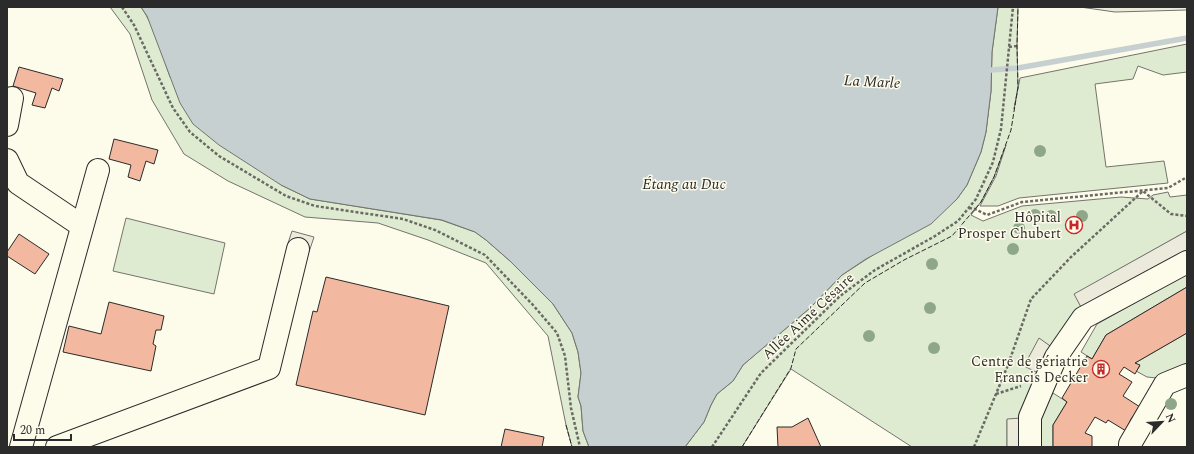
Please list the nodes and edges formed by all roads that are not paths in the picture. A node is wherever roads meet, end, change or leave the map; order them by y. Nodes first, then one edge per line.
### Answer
1 (12, 98) dead end
2 (7, 125) edge
3 (7, 160) edge
4 (98, 170) dead end
5 (82, 226) junction
6 (298, 249) dead end
7 (1187, 262) edge
8 (1187, 375) edge
9 (21, 447) edge
10 (57, 447) edge
11 (1030, 447) edge
12 (1130, 447) edge

1 - 2 lane
3 - 5 lane
4 - 5 lane
5 - 9 lane
6 - 10 lane
7 - 11 lane
8 - 12 lane

